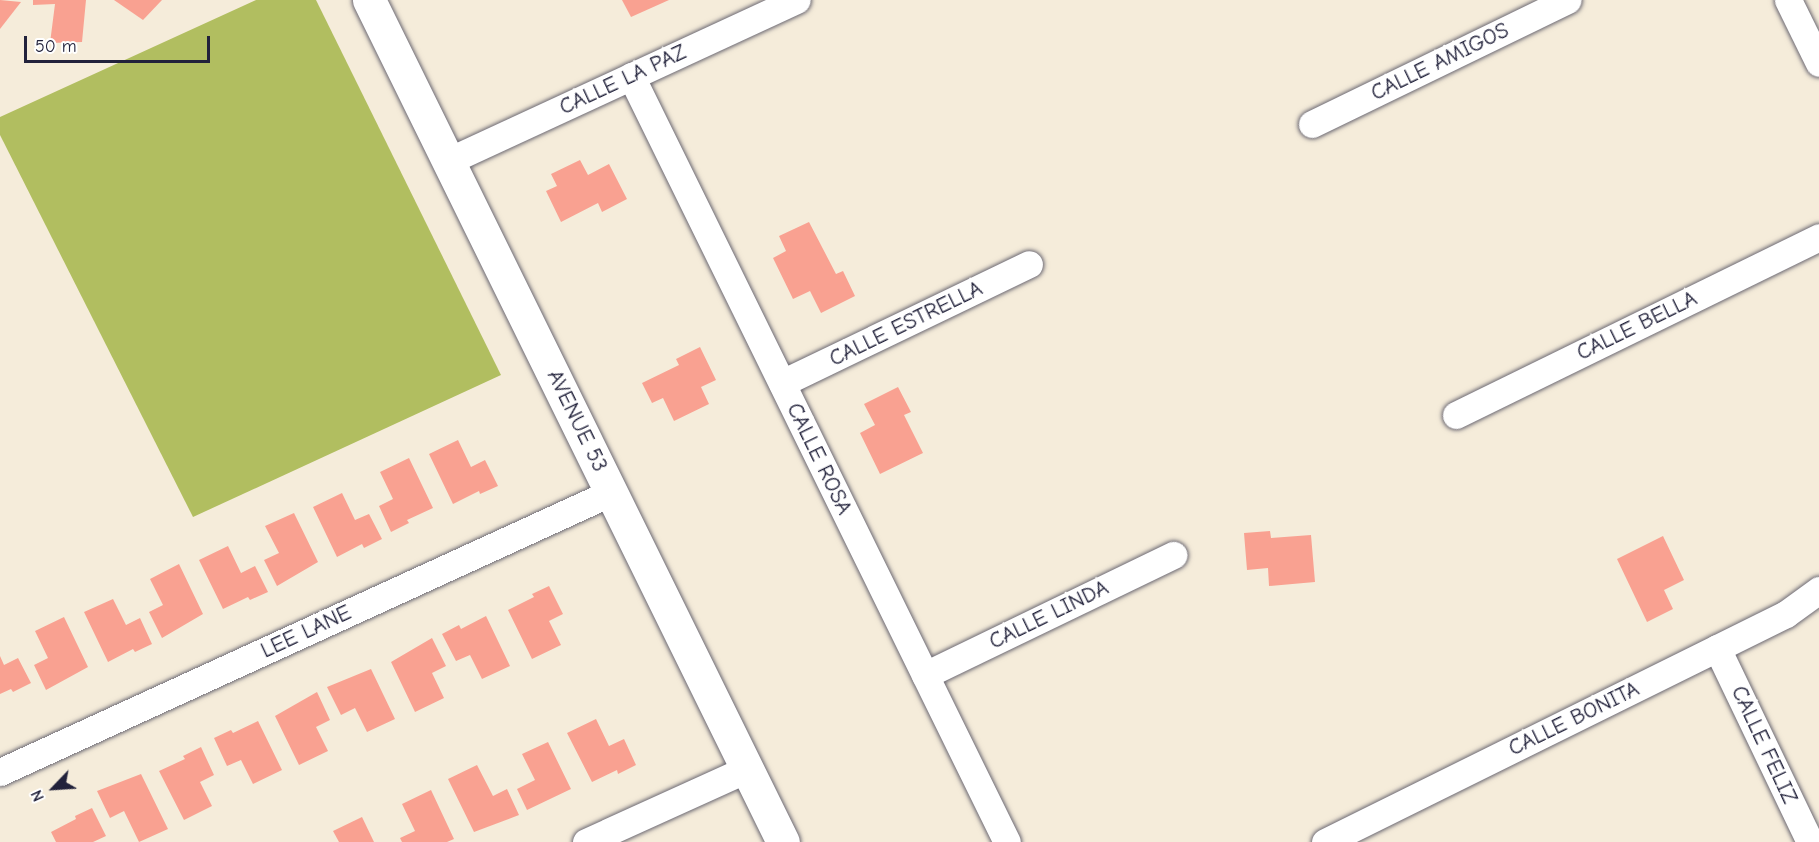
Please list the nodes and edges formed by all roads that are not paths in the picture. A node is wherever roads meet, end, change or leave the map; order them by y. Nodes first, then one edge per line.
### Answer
1 (369, 0) edge
2 (797, 0) edge
3 (1567, 0) edge
4 (1788, 0) edge
5 (1819, 63) edge
6 (632, 76) junction
7 (1312, 124) dead end
8 (448, 161) junction
9 (1819, 237) edge
10 (1029, 264) dead end
11 (782, 383) junction
12 (1456, 415) dead end
13 (612, 492) junction
14 (1173, 555) dead end
15 (1819, 590) edge
16 (1717, 648) junction
17 (925, 675) junction
18 (747, 769) junction
19 (0, 772) edge
20 (586, 842) edge
21 (783, 842) edge
22 (1007, 842) edge
23 (1325, 842) edge
24 (1810, 842) edge

1 - 8 street, AVENUE 53
2 - 6 street, CALLE LA PAZ
3 - 7 street, CALLE AMIGOS
4 - 5 street
6 - 8 street, CALLE LA PAZ
6 - 11 street, CALLE ROSA
8 - 13 street, AVENUE 53
9 - 12 street, CALLE BELLA
10 - 11 street, CALLE ESTRELLA
11 - 17 street, CALLE ROSA
13 - 18 street, AVENUE 53
13 - 19 street, LEE LANE
14 - 17 street, CALLE LINDA
15 - 16 street, CALLE BONITA
16 - 23 street, CALLE BONITA
16 - 24 street, CALLE FELIZ
17 - 22 street, CALLE ROSA
18 - 20 street
18 - 21 street, AVENUE 53

